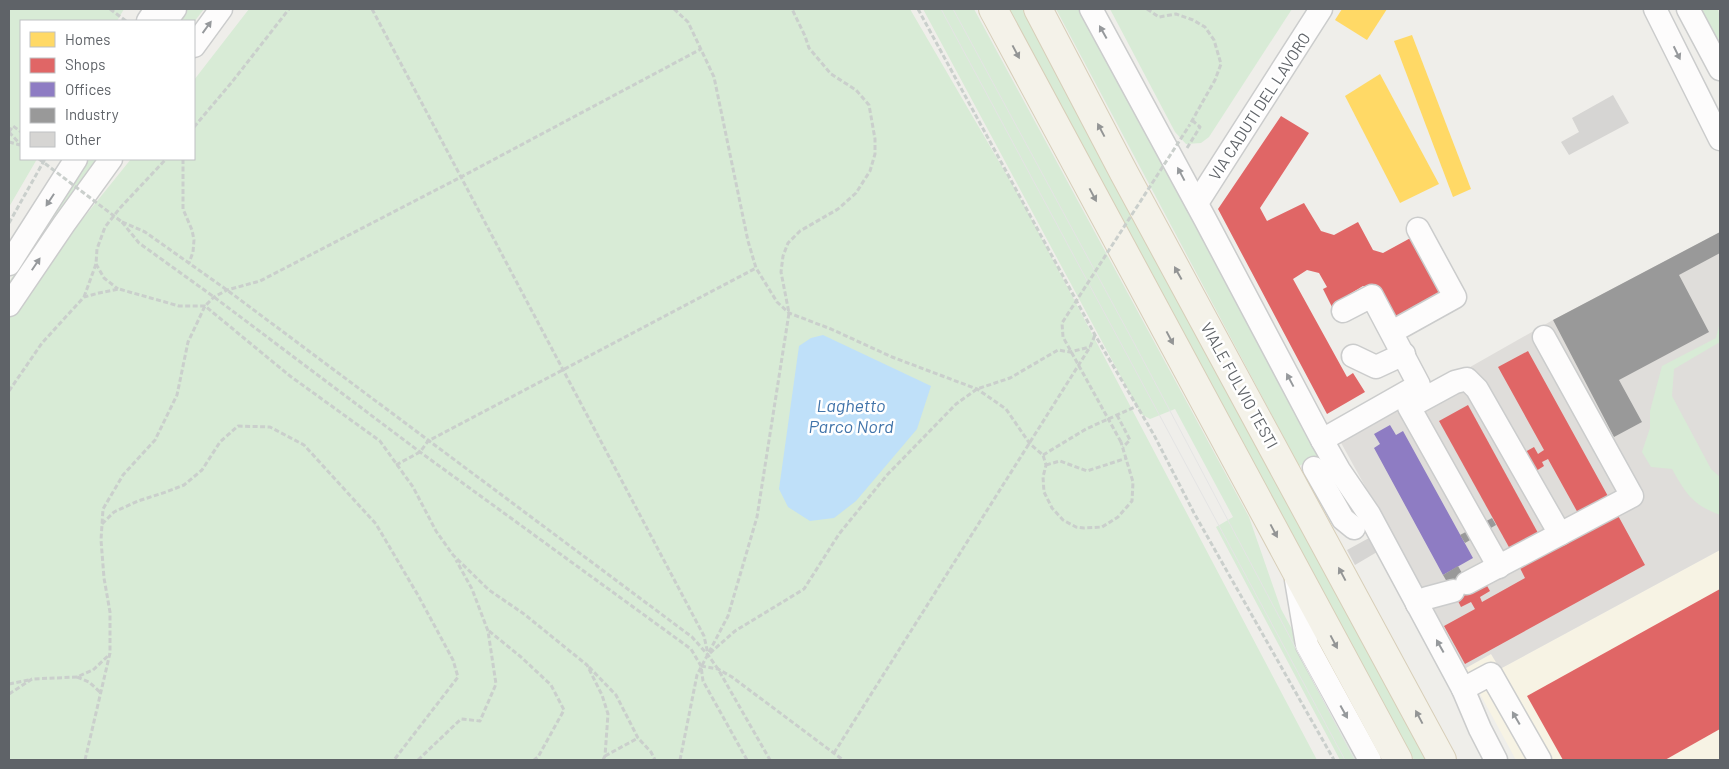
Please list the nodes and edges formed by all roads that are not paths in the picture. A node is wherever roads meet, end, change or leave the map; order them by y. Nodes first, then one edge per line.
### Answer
1 (156, 9) edge
2 (175, 9) edge
3 (221, 9) edge
4 (993, 9) edge
5 (1038, 9) edge
6 (1091, 9) edge
7 (1321, 9) edge
8 (1655, 9) edge
9 (1688, 9) edge
10 (149, 20) edge
11 (167, 20) edge
12 (195, 45) edge
13 (1720, 69) edge
14 (1720, 139) edge
15 (75, 160) edge
16 (110, 160) edge
17 (1197, 203) junction
18 (1418, 228) dead end
19 (12, 249) edge
20 (9, 305) edge
21 (1342, 311) dead end
22 (1392, 332) junction
23 (1544, 338) dead end
24 (1404, 354) junction
25 (1353, 356) dead end
26 (1322, 440) junction
27 (1314, 468) dead end
28 (1351, 487) junction
29 (1331, 499) junction
30 (1354, 528) dead end
31 (1560, 534) junction
32 (1499, 567) junction
33 (1294, 569) junction
34 (1417, 604) junction
35 (1463, 689) junction
36 (1370, 760) edge
37 (1398, 760) edge
38 (1442, 760) edge
39 (1496, 760) edge
40 (1540, 760) edge

1 - 10 street
2 - 11 street
12 -> 3 street
4 -> 33 main road
38 -> 5 main road, VIALE FULVIO TESTI
17 -> 6 street
7 - 17 street, VIA CADUTI DEL LAVORO
8 -> 14 street
9 - 13 street
15 -> 19 street
20 -> 16 street
26 -> 17 street
18 - 22 street
21 - 22 street
22 - 24 street
23 - 31 street
24 - 25 street
24 - 26 street
26 - 28 street
27 - 29 street
28 - 29 street
28 - 34 street
29 - 30 street
31 - 32 street
31 - 32 street
32 - 34 street
33 -> 36 street
33 -> 37 main road
35 -> 34 street
35 - 39 street
40 -> 35 street

